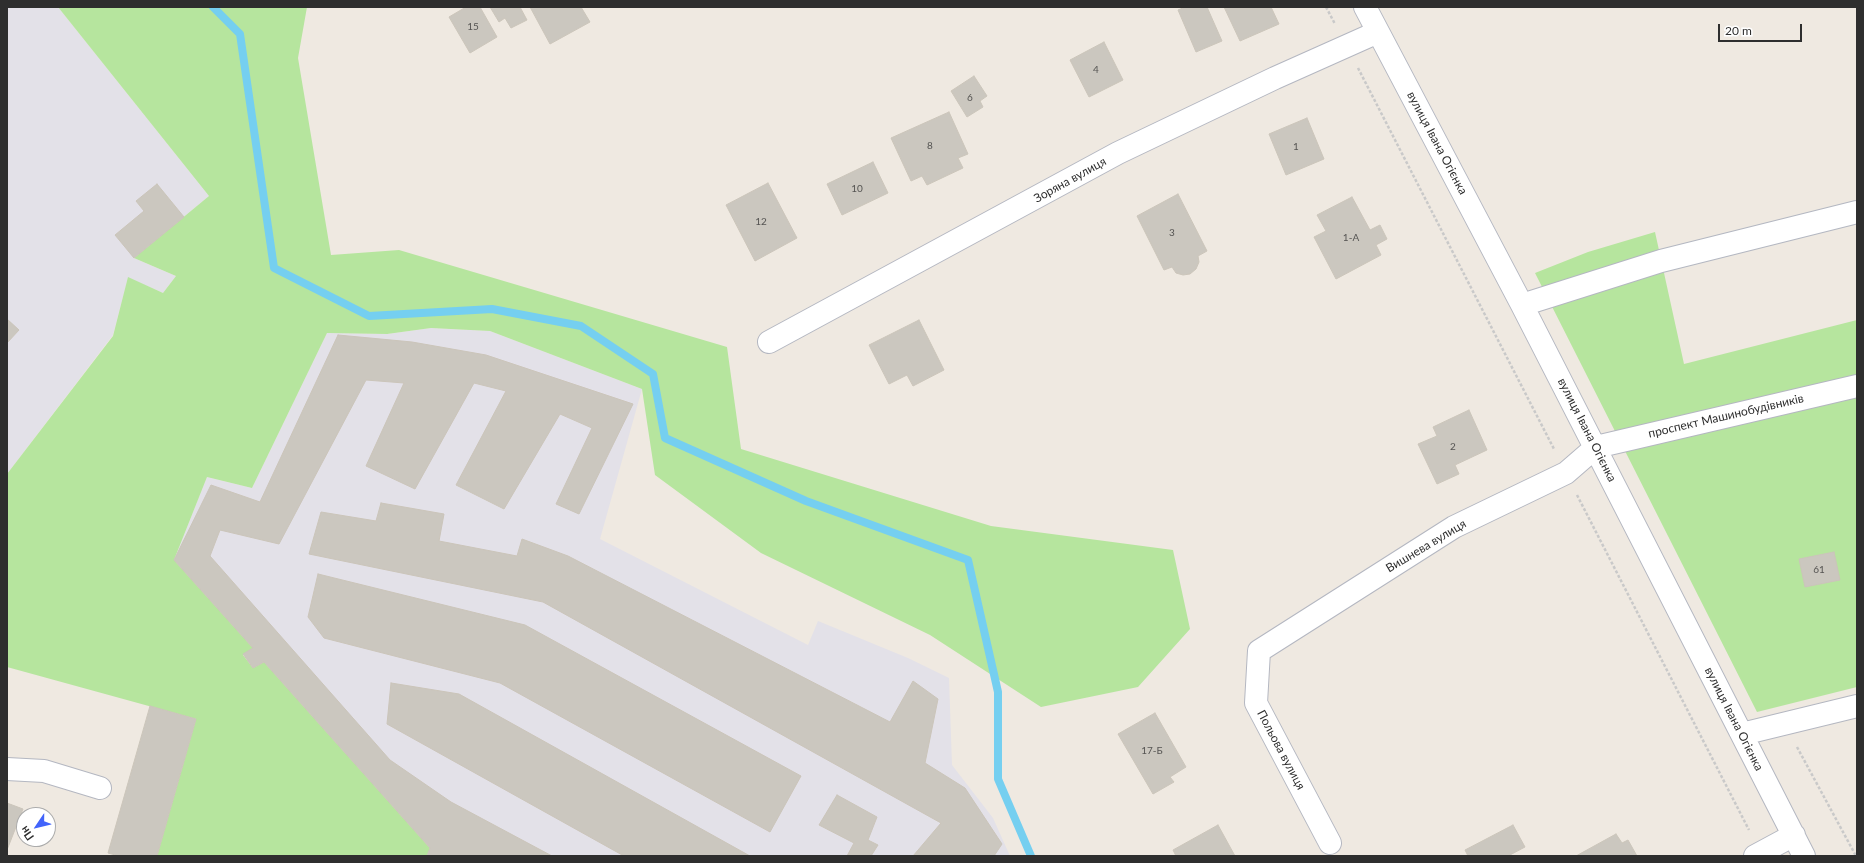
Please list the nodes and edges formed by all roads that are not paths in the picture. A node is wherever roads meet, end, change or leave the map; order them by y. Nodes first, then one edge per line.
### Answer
1 (1365, 7) edge
2 (1378, 32) junction
3 (1857, 212) edge
4 (1522, 305) junction
5 (769, 342) dead end
6 (1857, 386) edge
7 (1596, 447) junction
8 (1258, 651) joint
9 (1857, 706) edge
10 (1742, 734) junction
11 (7, 769) edge
12 (100, 788) dead end
13 (1794, 835) junction
14 (1330, 843) dead end
15 (1757, 855) edge
16 (1804, 856) edge

1 - 2 street, вулиця Івана Огієнка
2 - 4 street, вулиця Івана Огієнка
2 - 5 street, Зоряна вулиця
3 - 4 street
4 - 7 street, вулиця Івана Огієнка
6 - 7 street, проспект Машинобудівників
7 - 8 street, Вишнева вулиця
7 - 10 street, вулиця Івана Огієнка
8 - 14 street, Польова вулиця
9 - 10 street
10 - 13 street, вулиця Івана Огієнка
11 - 12 street
13 - 15 street
13 - 16 street, вулиця Івана Огієнка

